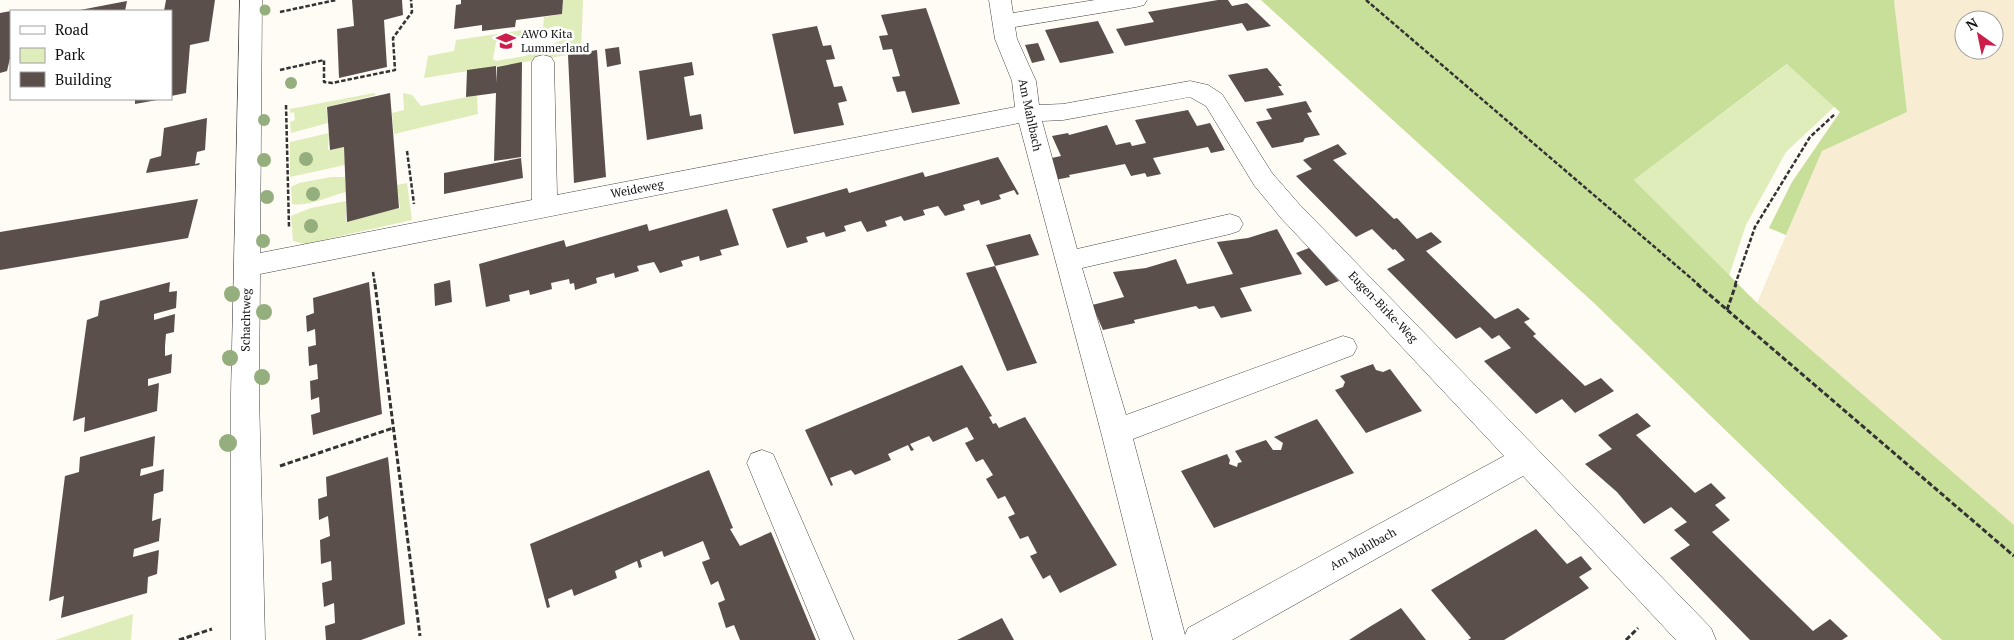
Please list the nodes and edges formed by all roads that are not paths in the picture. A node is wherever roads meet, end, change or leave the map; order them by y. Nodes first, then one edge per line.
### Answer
1 (1136, 0) edge
2 (251, 9) edge
3 (1002, 11) edge
4 (543, 62) dead end
5 (1028, 113) junction
6 (545, 207) junction
7 (1230, 224) dead end
8 (1067, 261) junction
9 (247, 266) junction
10 (1343, 347) dead end
11 (1116, 432) junction
12 (1525, 459) junction
13 (762, 463) dead end
14 (248, 640) edge
15 (837, 640) edge
16 (1170, 640) edge
17 (1200, 640) edge
18 (1700, 640) edge

1 - 3 street
2 - 9 street, Schachtweg
3 - 5 street, Am Mahlbach
4 - 6 street
5 - 6 street, Weideweg
5 - 8 street, Am Mahlbach
5 - 12 street, Eugen-Birke-Weg
6 - 9 street, Weideweg
7 - 8 street
8 - 11 street, Am Mahlbach
9 - 14 street, Schachtweg
10 - 11 street
11 - 16 street, Am Mahlbach
12 - 17 street, Am Mahlbach
12 - 18 street, Eugen-Birke-Weg
13 - 15 street

